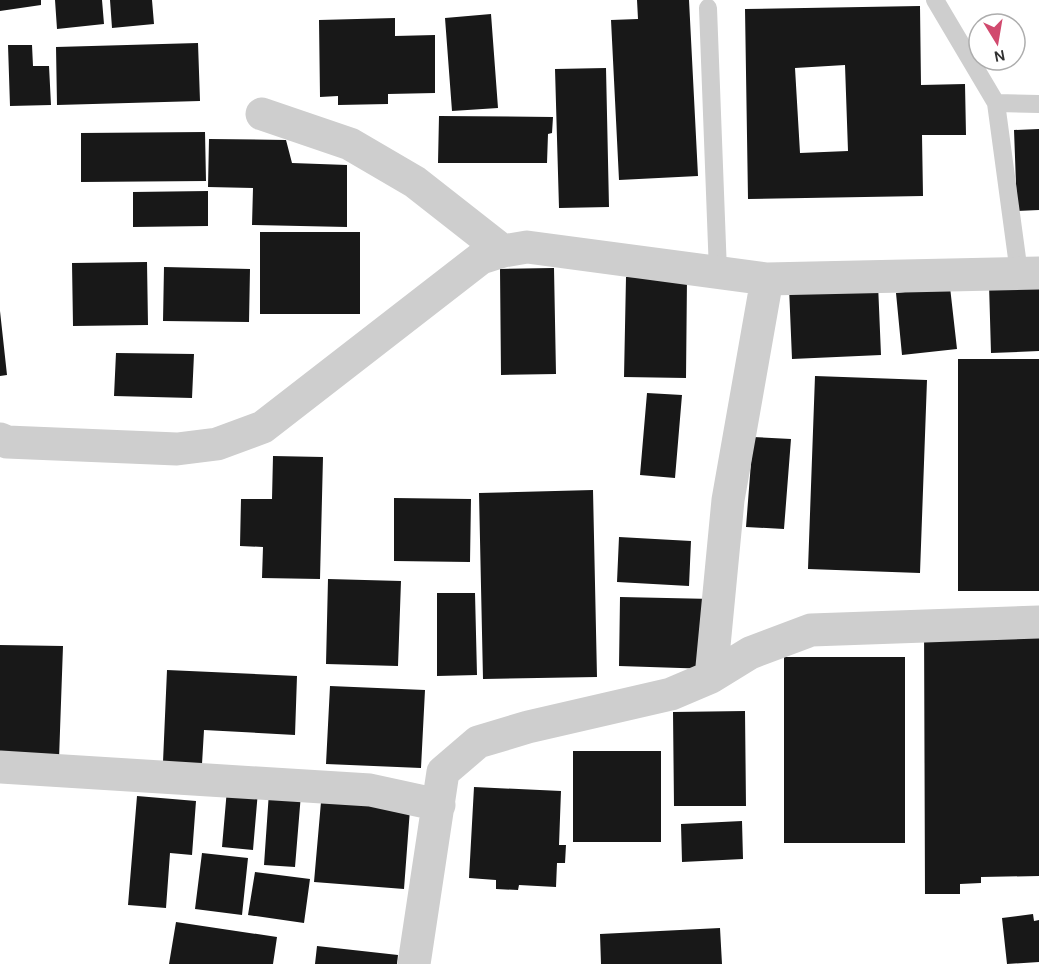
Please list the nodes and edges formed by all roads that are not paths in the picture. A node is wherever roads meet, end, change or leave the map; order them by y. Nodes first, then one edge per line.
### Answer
1 (935, 0) edge
2 (708, 8) dead end
3 (996, 103) junction
4 (1039, 104) edge
5 (262, 114) dead end
6 (503, 251) junction
7 (718, 272) junction
8 (1029, 273) edge
9 (767, 279) junction
10 (0, 439) edge
11 (1039, 621) edge
12 (711, 677) junction
13 (0, 767) edge
14 (439, 805) junction
15 (414, 964) edge

1 - 3 lane
2 - 7 lane
3 - 4 lane
3 - 8 lane
5 - 6 street
6 - 7 street
6 - 10 street
7 - 9 street
8 - 9 street
9 - 12 street
11 - 12 street
12 - 14 street
13 - 14 street
14 - 15 street

